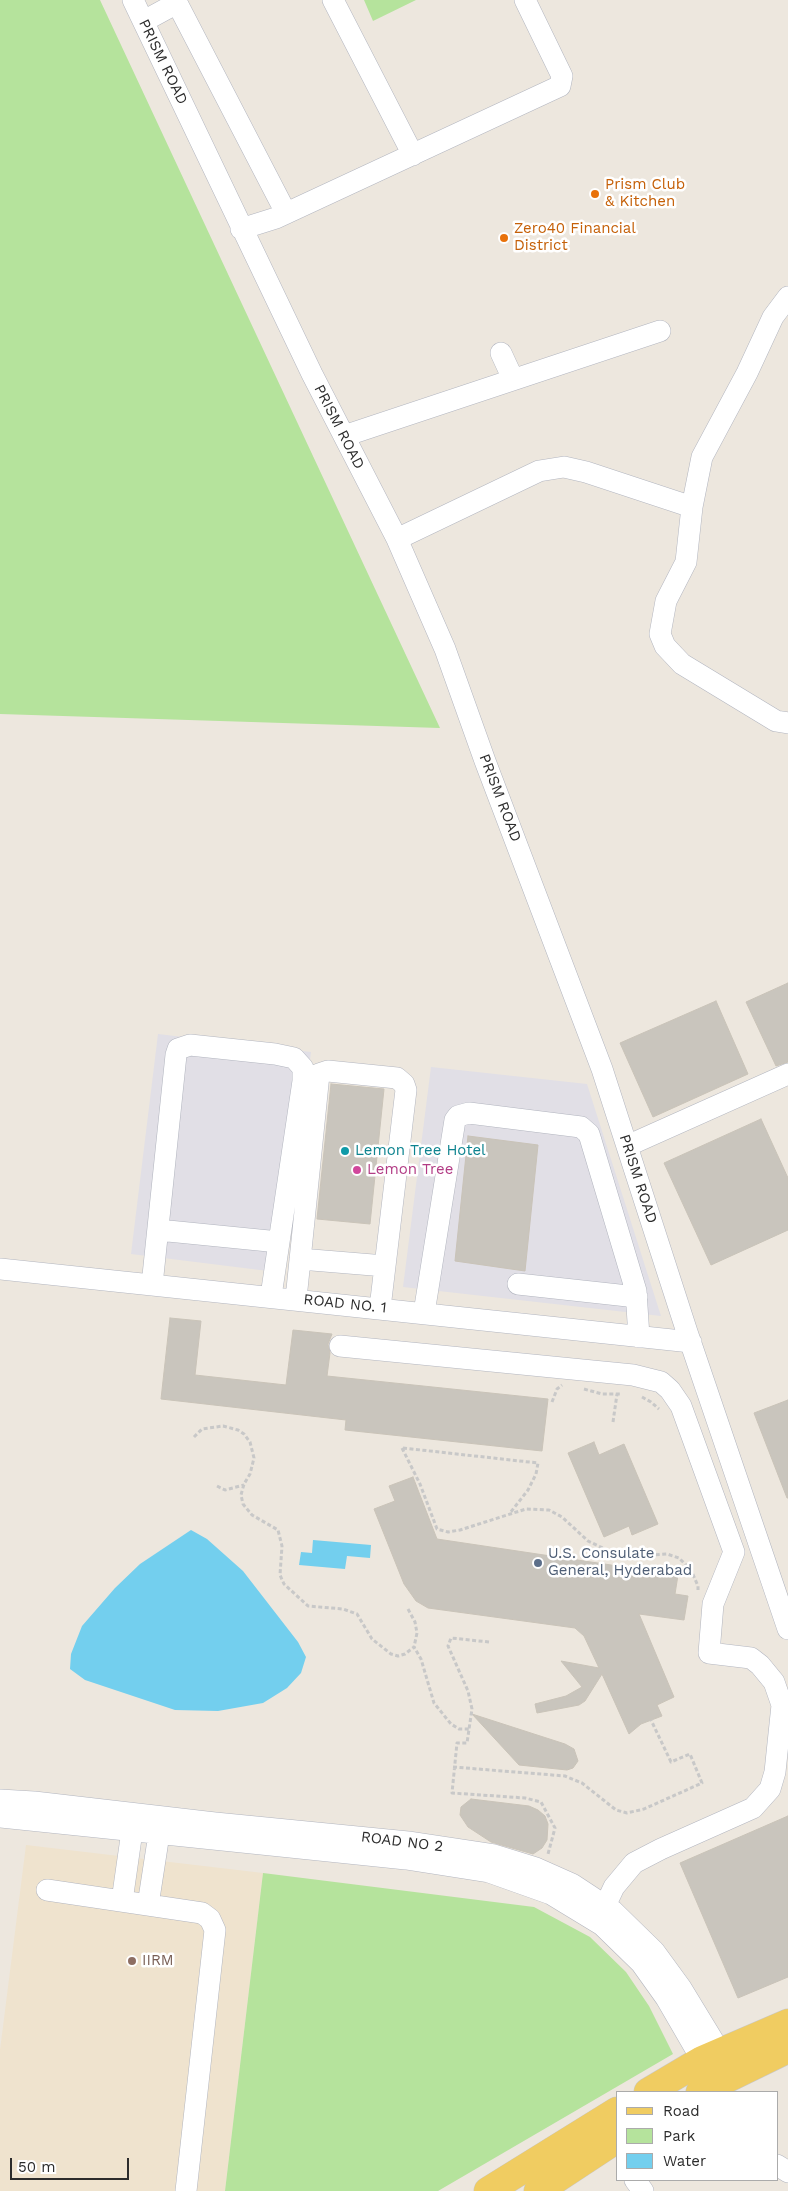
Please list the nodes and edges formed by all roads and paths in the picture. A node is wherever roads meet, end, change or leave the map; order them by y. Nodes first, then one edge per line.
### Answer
1 (133, 0) edge
2 (333, 0) edge
3 (526, 0) edge
4 (176, 2) edge
5 (144, 21) junction
6 (413, 155) junction
7 (286, 213) junction
8 (241, 229) junction
9 (788, 297) edge
10 (660, 331) dead end
11 (501, 353) dead end
12 (512, 379) junction
13 (344, 436) junction
14 (692, 507) junction
15 (397, 539) junction
16 (788, 723) edge
17 (788, 1074) edge
18 (627, 1146) junction
19 (158, 1230) junction
20 (279, 1242) junction
21 (300, 1258) junction
22 (385, 1266) junction
23 (0, 1268) edge
24 (518, 1284) dead end
25 (152, 1285) junction
26 (271, 1296) junction
27 (637, 1297) junction
28 (296, 1299) junction
29 (380, 1308) junction
30 (424, 1313) junction
31 (640, 1337) junction
32 (691, 1342) junction
33 (340, 1346) dead end
34 (566, 1383) dead end
35 (618, 1384) junction
36 (582, 1388) dead end
37 (629, 1394) dead end
38 (635, 1394) dead end
39 (552, 1402) dead end
40 (665, 1415) dead end
41 (613, 1422) dead end
42 (194, 1437) dead end
43 (244, 1484) junction
44 (217, 1486) dead end
45 (509, 1513) junction
46 (703, 1581) dead end
47 (698, 1586) junction
48 (697, 1592) dead end
49 (408, 1609) dead end
50 (788, 1629) edge
51 (489, 1642) dead end
52 (414, 1647) junction
53 (651, 1720) dead end
54 (468, 1729) junction
55 (453, 1767) junction
56 (0, 1800) edge
57 (0, 1817) edge
58 (132, 1831) junction
59 (159, 1834) junction
60 (533, 1877) junction
61 (47, 1890) dead end
62 (122, 1901) junction
63 (148, 1905) junction
64 (605, 1906) junction
65 (788, 2023) edge
66 (788, 2050) edge
67 (711, 2056) junction
68 (650, 2091) edge
69 (702, 2091) edge
70 (616, 2112) edge
71 (614, 2145) edge
72 (186, 2191) edge
73 (488, 2191) edge
74 (538, 2191) edge

1 - 5 street, PRISM ROAD
2 - 6 street
3 - 6 street
4 - 5 street
4 - 7 street
5 - 8 street, PRISM ROAD
6 - 7 street
7 - 8 street
8 - 13 street, PRISM ROAD
9 - 14 street
10 - 12 street
11 - 12 street
12 - 13 street
13 - 15 street, PRISM ROAD
14 - 15 street
14 - 16 street
15 - 18 street, PRISM ROAD
17 - 18 street
18 - 32 street, PRISM ROAD
19 - 20 street
19 - 20 street
19 - 25 street
20 - 26 street
21 - 22 street
21 - 22 street
21 - 28 street
22 - 29 street
23 - 25 street, ROAD NO. 1
24 - 27 street
25 - 26 street, ROAD NO. 1
26 - 28 street, ROAD NO. 1
27 - 30 street
27 - 31 street
28 - 29 street, ROAD NO. 1
29 - 30 street, ROAD NO. 1
30 - 31 street, ROAD NO. 1
31 - 32 street, ROAD NO. 1
32 - 50 street, PRISM ROAD
33 - 35 street
34 - 39 path
35 - 36 path
35 - 37 path
35 - 41 path
35 - 64 street
38 - 40 path
42 - 43 path
43 - 44 path
43 - 52 path
45 - 45 path
45 - 47 path
46 - 47 path
47 - 48 path
49 - 52 path
51 - 54 path
52 - 54 path
53 - 55 path
54 - 55 path
55 - 60 path
56 - 60 street, ROAD NO 2
57 - 58 street, ROAD NO 2
58 - 59 street, ROAD NO 2
58 - 62 street
59 - 60 street, ROAD NO 2
59 - 63 street
60 - 64 street, ROAD NO 2
60 - 67 street, ROAD NO 2
61 - 62 street
62 - 63 street
63 - 72 street
64 - 67 street, ROAD NO 2
65 - 67 main road
66 - 69 main road
67 - 68 main road
70 - 73 main road
71 - 74 main road

